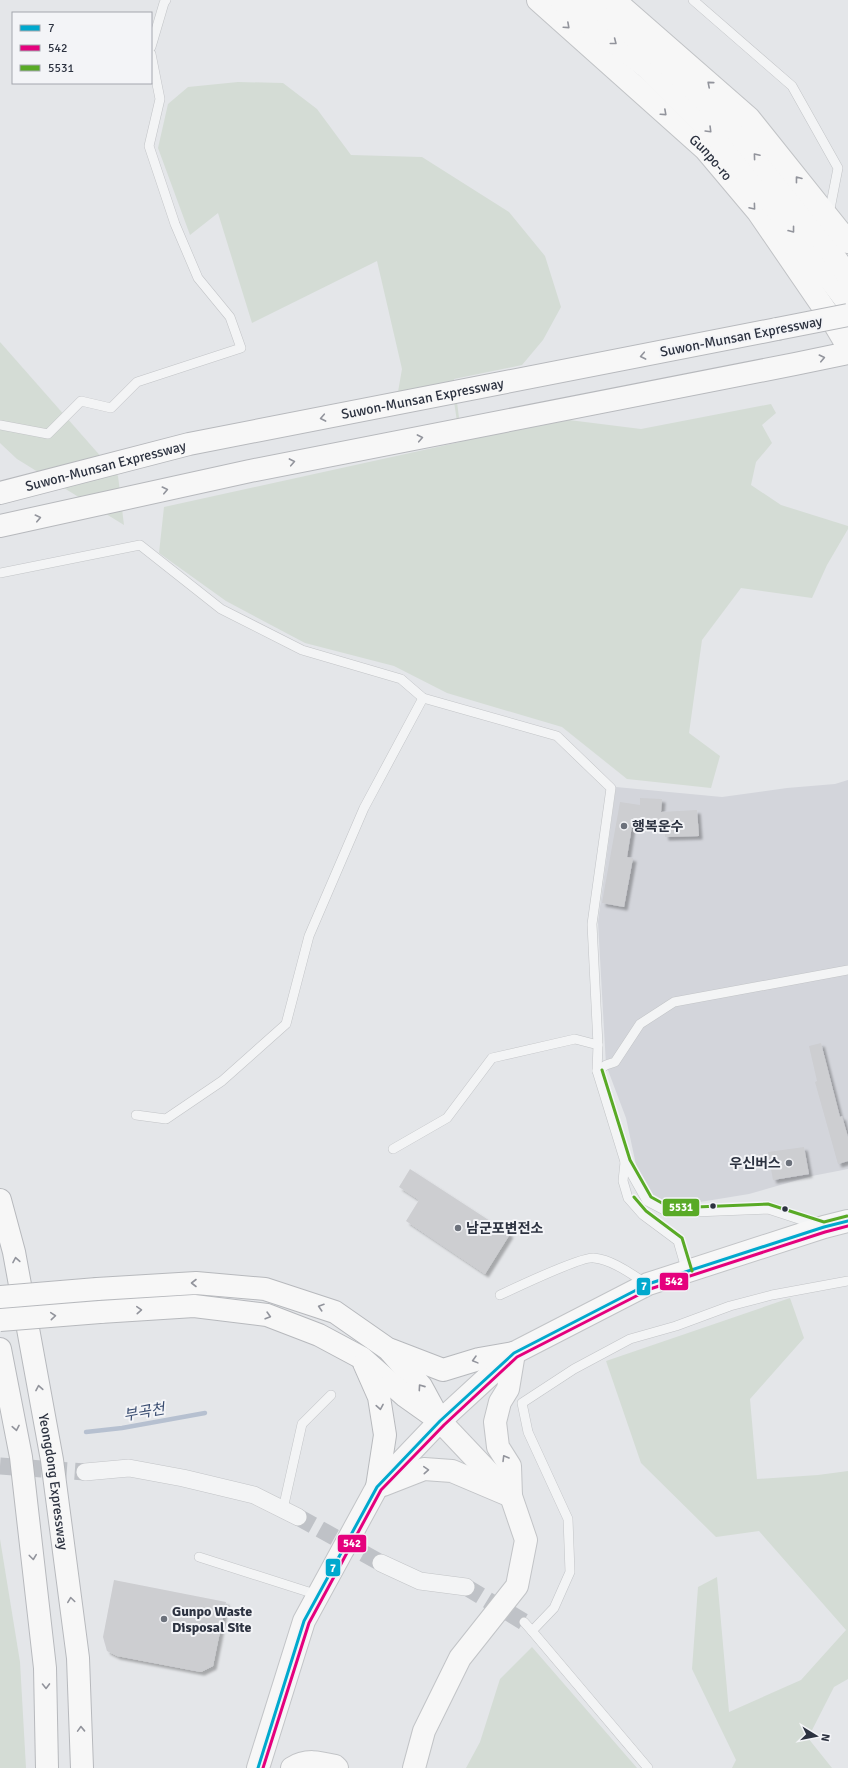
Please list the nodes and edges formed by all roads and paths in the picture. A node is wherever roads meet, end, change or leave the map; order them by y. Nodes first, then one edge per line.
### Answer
1 (166, 0) edge
2 (538, 0) edge
3 (561, 0) edge
4 (589, 0) edge
5 (614, 0) edge
6 (693, 0) edge
7 (152, 43) edge
8 (152, 59) edge
9 (828, 218) junction
10 (848, 242) edge
11 (848, 276) edge
12 (848, 303) edge
13 (848, 315) edge
14 (848, 347) edge
15 (848, 352) edge
16 (0, 425) edge
17 (0, 493) edge
18 (0, 526) edge
19 (0, 573) edge
20 (423, 698) junction
21 (848, 970) edge
22 (598, 1045) junction
23 (597, 1071) junction
24 (136, 1115) dead end
25 (393, 1149) dead end
26 (625, 1162) junction
27 (0, 1200) edge
28 (848, 1221) edge
29 (824, 1227) junction
30 (687, 1272) junction
31 (848, 1281) edge
32 (648, 1284) junction
33 (500, 1295) dead end
34 (0, 1297) edge
35 (0, 1320) edge
36 (0, 1348) edge
37 (388, 1348) junction
38 (514, 1353) junction
39 (362, 1358) junction
40 (331, 1395) dead end
41 (515, 1396) junction
42 (440, 1421) junction
43 (84, 1472) tunnel mouth
44 (376, 1487) junction
45 (511, 1496) junction
46 (290, 1513) joint
47 (199, 1557) dead end
48 (381, 1564) tunnel mouth
49 (466, 1587) tunnel mouth
50 (319, 1595) junction
51 (524, 1622) tunnel mouth
52 (532, 1631) junction
53 (47, 1768) edge
54 (82, 1768) edge
55 (258, 1768) edge
56 (292, 1768) edge
57 (337, 1768) edge
58 (414, 1768) edge
59 (648, 1768) edge

1 - 7 lane
2 -> 14 main road, Gunpo-ro
3 -> 12 main road, Gunpo-ro
11 -> 4 main road
9 -> 5 main road
6 - 9 lane
8 - 16 lane
9 - 10 main road
13 -> 17 main road, Suwon-Munsan Expressway, bridge
18 -> 15 main road
19 - 20 lane
20 - 22 lane
20 - 24 lane
21 - 23 lane
22 - 23 lane
22 - 25 lane
23 - 26 lane
26 - 29 lane
26 - 30 lane
54 -> 27 main road, Yeongdong Expressway
28 - 29 main road
29 - 30 main road
30 - 32 main road
31 - 41 lane
32 - 33 lane
32 - 38 main road
37 -> 34 main road, bridge
35 -> 39 main road, bridge
36 -> 53 main road, Yeongdong Expressway
38 -> 37 main road
42 -> 37 main road
38 - 41 main road
38 - 42 main road
39 - 42 main road
39 -> 44 main road
40 - 46 lane
45 -> 41 main road
41 - 52 lane
42 - 44 main road
42 - 45 main road
43 - 46 street
44 -> 45 main road
44 - 50 main road
45 - 58 main road
47 - 50 lane
48 - 49 street
50 - 55 main road
51 - 52 lane
52 - 59 lane
56 - 57 main road

